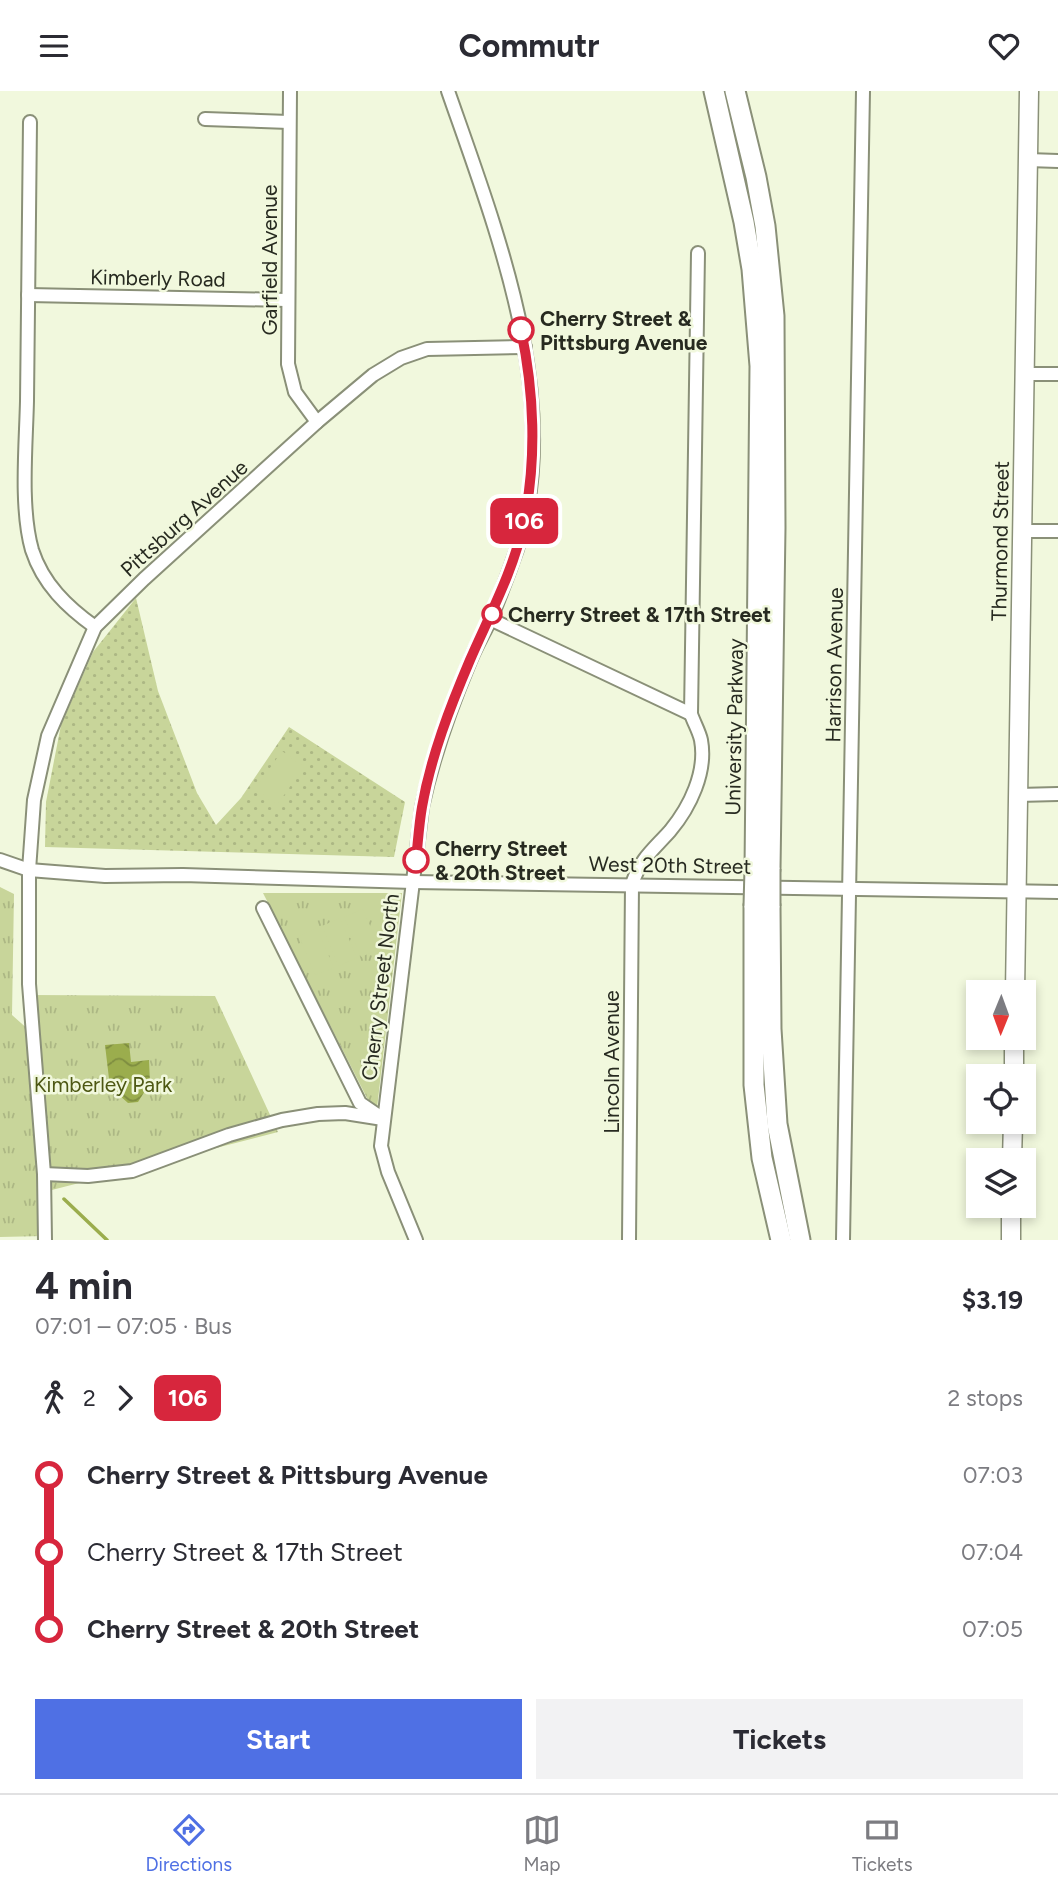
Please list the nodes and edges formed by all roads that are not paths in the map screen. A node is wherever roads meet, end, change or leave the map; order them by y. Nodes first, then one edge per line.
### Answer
1 (290, 91) edge
2 (448, 91) edge
3 (714, 91) edge
4 (735, 91) edge
5 (863, 91) edge
6 (1030, 91) edge
7 (205, 119) dead end
8 (289, 122) junction
9 (30, 123) dead end
10 (1028, 160) junction
11 (1058, 161) edge
12 (698, 253) dead end
13 (28, 295) junction
14 (287, 300) junction
15 (524, 347) junction
16 (1025, 374) junction
17 (1058, 374) edge
18 (317, 422) junction
19 (1023, 531) junction
20 (1058, 531) edge
21 (490, 619) junction
22 (95, 627) junction
23 (691, 714) junction
24 (1058, 794) edge
25 (1018, 795) junction
26 (0, 860) edge
27 (762, 869) junction
28 (29, 870) junction
29 (413, 882) junction
30 (632, 884) junction
31 (850, 888) junction
32 (1016, 891) junction
33 (1058, 892) edge
34 (762, 907) junction
35 (263, 908) dead end
36 (1015, 980) edge
37 (383, 1119) junction
38 (44, 1174) junction
39 (1011, 1218) edge
40 (45, 1240) edge
41 (416, 1240) edge
42 (629, 1240) edge
43 (781, 1240) edge
44 (800, 1240) edge
45 (843, 1240) edge
46 (1011, 1240) edge

1 - 8 street, Garfield Avenue
2 - 15 street, Cherry Street North
3 - 27 main road, University Parkway
4 - 27 main road, University Parkway
5 - 31 street, Harrison Avenue
6 - 10 street, Thurmond Street
7 - 8 street
8 - 14 street, Garfield Avenue
9 - 13 street
10 - 11 street
10 - 16 street, Thurmond Street
12 - 23 street
13 - 14 street, Kimberly Road
13 - 22 street
14 - 18 street, Garfield Avenue
15 - 18 street, Pittsburg Avenue
15 - 21 street, Cherry Street North
16 - 17 street
16 - 19 street, Thurmond Street
18 - 22 street, Pittsburg Avenue
19 - 20 street
19 - 25 street, Thurmond Street
21 - 23 street
21 - 29 street, Cherry Street North
22 - 28 street, Pittsburg Avenue
23 - 30 street
24 - 25 street
25 - 32 street, Thurmond Street
26 - 28 street, West 20th Street
27 - 34 main road, University Parkway, bridge
28 - 29 street, West 20th Street
28 - 38 street, Pittsburg Avenue
29 - 30 street, West 20th Street
29 - 37 street, Cherry Street North
30 - 31 street, West 20th Street
30 - 42 street, Lincoln Avenue
31 - 32 street, West 20th Street
31 - 45 street, Harrison Avenue
32 - 33 street, West 20th Street
32 - 36 street, Thurmond Street
34 - 43 main road, University Parkway
34 - 44 main road, University Parkway
35 - 37 street
37 - 38 street
37 - 41 street, Cherry Street North
38 - 40 street, Pittsburg Avenue
39 - 46 street

